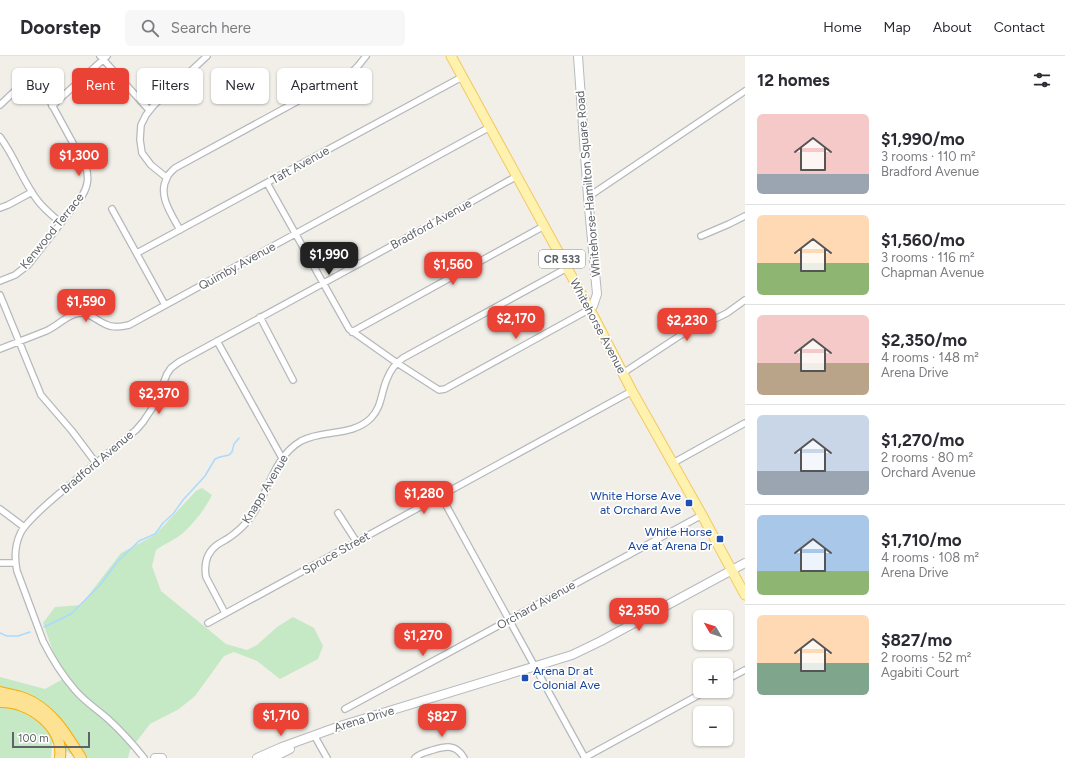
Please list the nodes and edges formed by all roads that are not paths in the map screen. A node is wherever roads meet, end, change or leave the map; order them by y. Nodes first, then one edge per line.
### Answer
1 (207, 56) edge
2 (366, 56) edge
3 (451, 56) edge
4 (578, 56) edge
5 (103, 57) edge
6 (462, 77) junction
7 (745, 91) edge
8 (0, 105) edge
9 (52, 106) junction
10 (149, 110) junction
11 (490, 127) junction
12 (0, 137) edge
13 (517, 176) junction
14 (166, 178) junction
15 (267, 183) junction
16 (32, 192) junction
17 (588, 197) junction
18 (0, 208) edge
19 (112, 209) dead end
20 (745, 216) edge
21 (61, 222) junction
22 (544, 226) junction
23 (180, 230) junction
24 (296, 234) junction
25 (701, 236) dead end
26 (137, 253) junction
27 (567, 268) junction
28 (0, 281) edge
29 (323, 283) junction
30 (0, 294) edge
31 (745, 300) edge
32 (165, 305) junction
33 (590, 309) junction
34 (260, 317) junction
35 (352, 332) junction
36 (18, 341) junction
37 (216, 341) junction
38 (0, 349) edge
39 (397, 362) junction
40 (623, 373) junction
41 (293, 380) dead end
42 (632, 391) junction
43 (745, 423) edge
44 (282, 458) junction
45 (96, 463) junction
46 (673, 463) junction
47 (441, 496) junction
48 (0, 509) edge
49 (338, 513) dead end
50 (702, 515) junction
51 (24, 527) junction
52 (356, 541) junction
53 (0, 563) edge
54 (16, 563) junction
55 (745, 563) edge
56 (732, 570) junction
57 (745, 595) edge
58 (225, 613) junction
59 (510, 620) junction
60 (208, 623) dead end
61 (536, 666) junction
62 (745, 670) edge
63 (733, 676) edge
64 (0, 692) edge
65 (693, 698) edge
66 (0, 702) edge
67 (345, 709) dead end
68 (314, 735) junction
69 (60, 758) edge
70 (81, 758) edge
71 (144, 758) edge
72 (155, 758) edge
73 (162, 758) edge
74 (257, 758) edge
75 (272, 758) edge
76 (327, 758) edge
77 (415, 758) edge
78 (464, 758) edge
79 (585, 758) edge

1 - 10 street
2 - 14 street
3 - 6 main road, Whitehorse Avenue / CR 533
4 - 17 main road, Whitehorse-Hamilton Square Road
5 - 9 street
5 - 10 street
6 - 11 main road, Whitehorse Avenue / CR 533
6 - 15 street, Taft Avenue
7 - 17 street
8 - 9 street, Kenwood Terrace
9 - 21 street, Kenwood Terrace
10 - 14 street
11 - 13 main road, Whitehorse Avenue / CR 533
11 - 24 street, Quimby Avenue
12 - 16 street
13 - 22 main road, Whitehorse Avenue / CR 533
13 - 29 street, Bradford Avenue
14 - 23 street
15 - 23 street, Taft Avenue
15 - 24 street
16 - 18 street
16 - 21 street
17 - 33 main road, Whitehorse-Hamilton Square Road
19 - 26 street
20 - 25 street
21 - 28 street, Kenwood Terrace
22 - 27 main road, Whitehorse Avenue / CR 533
22 - 35 street
23 - 26 street, Taft Avenue
24 - 29 street
24 - 32 street, Quimby Avenue
26 - 32 street
27 - 33 main road, Whitehorse Avenue / CR 533
27 - 39 street, Knapp Avenue
29 - 34 street, Bradford Avenue
29 - 35 street
30 - 36 street
31 - 40 street
32 - 36 street, Quimby Avenue
33 - 39 street
33 - 40 main road, Whitehorse Avenue / CR 533
34 - 37 street, Bradford Avenue
34 - 41 street
35 - 39 street
36 - 38 street, Quimby Avenue
36 - 45 street
37 - 44 street
37 - 45 street, Bradford Avenue
39 - 44 street, Knapp Avenue
40 - 42 main road, Whitehorse Avenue / CR 533
42 - 46 main road, Whitehorse Avenue / CR 533
42 - 47 street, Spruce Street
43 - 46 street
44 - 58 street, Knapp Avenue
45 - 51 street, Bradford Avenue
46 - 50 main road, Whitehorse Avenue / CR 533
47 - 52 street, Spruce Street
47 - 59 street
48 - 51 street
49 - 52 street
50 - 56 main road, Whitehorse Avenue / CR 533
50 - 59 street, Orchard Avenue
51 - 54 street, Bradford Avenue
52 - 58 street, Spruce Street
53 - 54 street
54 - 71 street, Bradford Avenue
55 - 56 main road, Arena Drive
56 - 57 main road, Whitehorse Avenue / CR 533
56 - 61 main road, Arena Drive
58 - 60 street, Spruce Street
59 - 61 street
59 - 67 street, Orchard Avenue
61 - 68 main road, Arena Drive
61 - 79 street
62 - 63 street
64 - 70 highway
65 - 79 street
66 - 69 highway
68 - 74 main road, Arena Drive
68 - 75 main road, Arena Drive
68 - 76 street
72 - 73 main road
77 - 78 street

